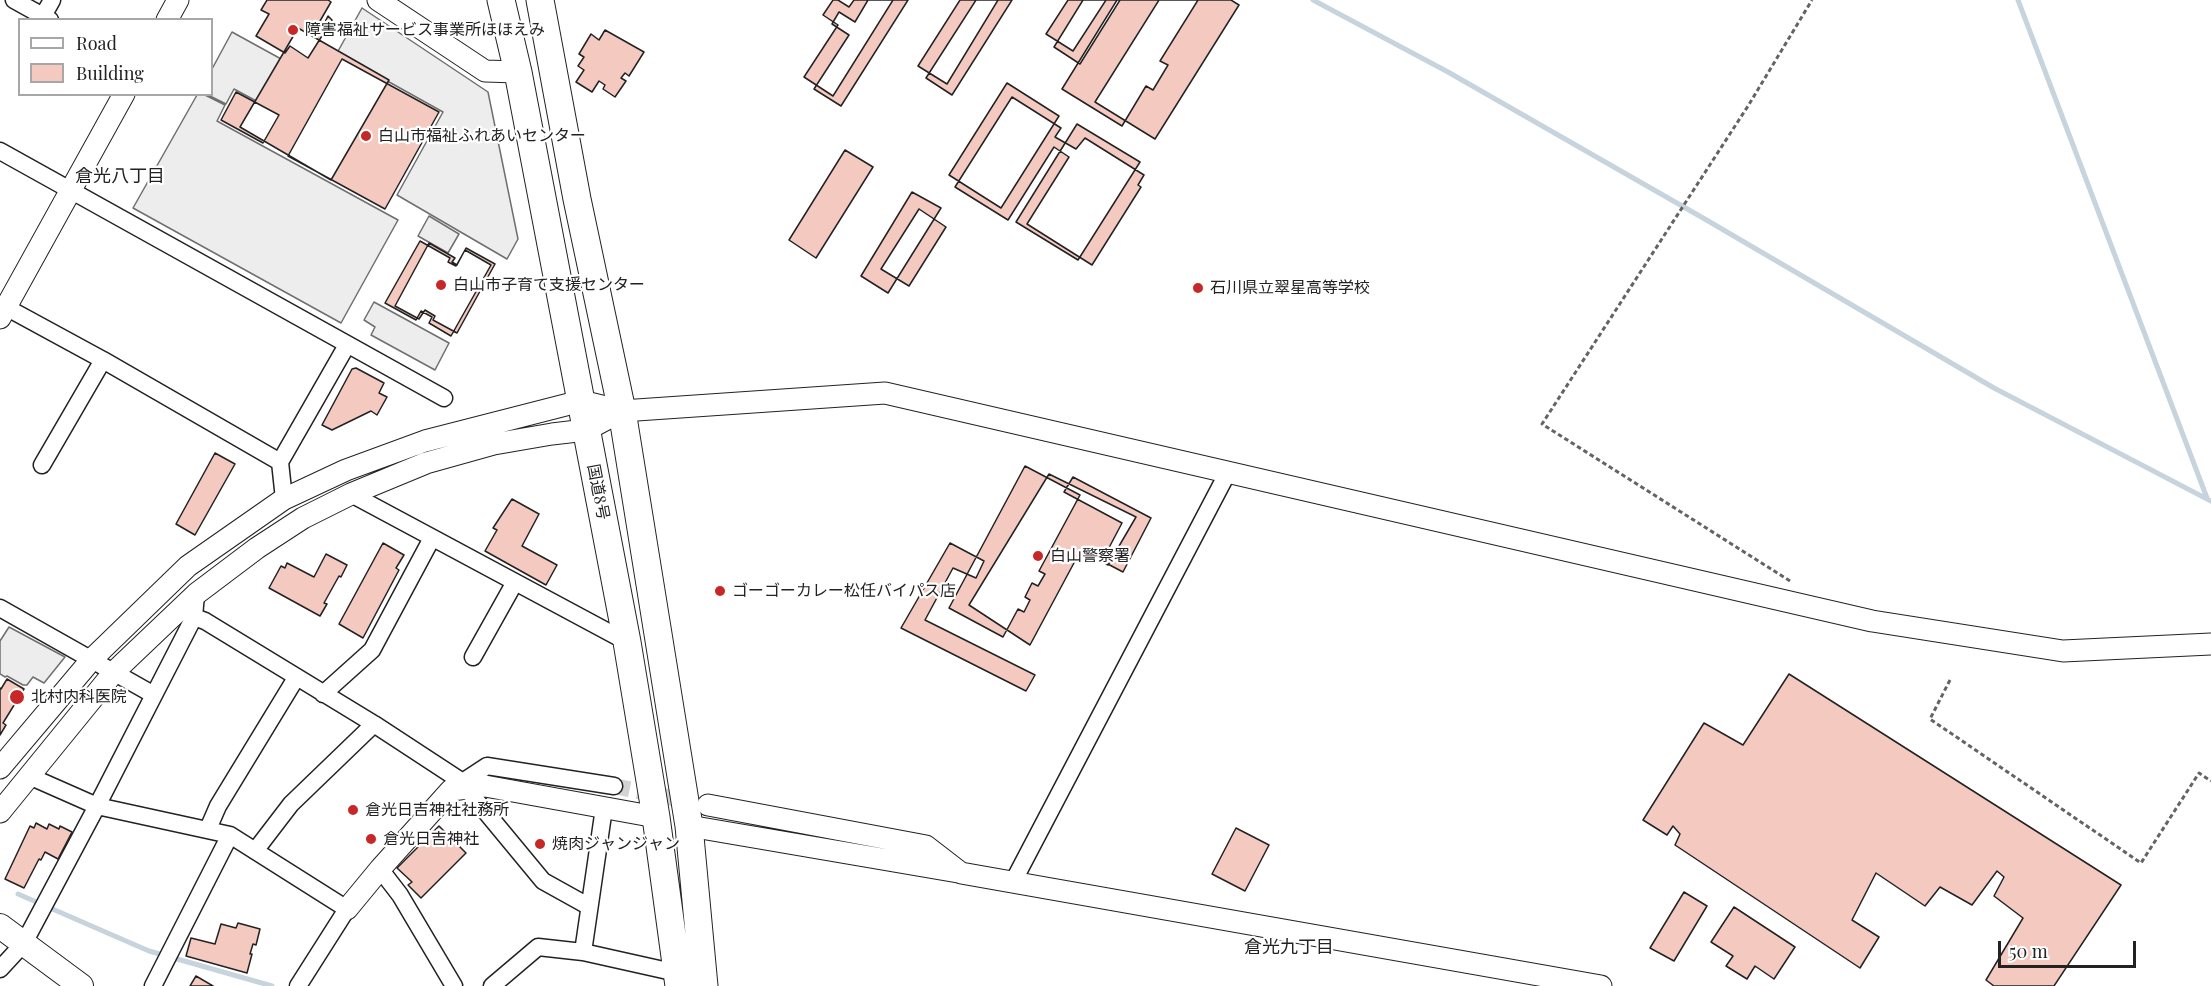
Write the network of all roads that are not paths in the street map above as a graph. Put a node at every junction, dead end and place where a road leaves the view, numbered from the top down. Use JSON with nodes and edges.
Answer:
{"nodes":[{"id":1,"x":14,"y":0,"type":"edge"},
{"id":2,"x":52,"y":0,"type":"edge"},
{"id":3,"x":178,"y":0,"type":"edge"},
{"id":4,"x":378,"y":0,"type":"edge"},
{"id":5,"x":501,"y":0,"type":"edge"},
{"id":6,"x":540,"y":0,"type":"edge"},
{"id":7,"x":46,"y":18,"type":"edge"},
{"id":8,"x":168,"y":18,"type":"edge"},
{"id":9,"x":518,"y":72,"type":"junction"},
{"id":10,"x":123,"y":96,"type":"edge"},
{"id":11,"x":0,"y":151,"type":"edge"},
{"id":12,"x":70,"y":191,"type":"junction"},
{"id":13,"x":2,"y":310,"type":"edge"},
{"id":14,"x":347,"y":345,"type":"junction"},
{"id":15,"x":103,"y":360,"type":"junction"},
{"id":16,"x":444,"y":398,"type":"dead end"},
{"id":17,"x":581,"y":401,"type":"junction"},
{"id":18,"x":622,"y":411,"type":"junction"},
{"id":19,"x":586,"y":430,"type":"junction"},
{"id":20,"x":280,"y":462,"type":"junction"},
{"id":21,"x":42,"y":465,"type":"dead end"},
{"id":22,"x":1228,"y":472,"type":"junction"},
{"id":23,"x":351,"y":494,"type":"junction"},
{"id":24,"x":284,"y":499,"type":"junction"},
{"id":25,"x":432,"y":538,"type":"junction"},
{"id":26,"x":515,"y":582,"type":"junction"},
{"id":27,"x":196,"y":594,"type":"junction"},
{"id":28,"x":0,"y":609,"type":"edge"},
{"id":29,"x":194,"y":617,"type":"junction"},
{"id":30,"x":627,"y":642,"type":"junction"},
{"id":31,"x":2211,"y":644,"type":"edge"},
{"id":32,"x":473,"y":657,"type":"dead end"},
{"id":33,"x":92,"y":659,"type":"junction"},
{"id":34,"x":114,"y":672,"type":"junction"},
{"id":35,"x":296,"y":678,"type":"junction"},
{"id":36,"x":323,"y":694,"type":"junction"},
{"id":37,"x":154,"y":695,"type":"junction"},
{"id":38,"x":374,"y":724,"type":"junction"},
{"id":39,"x":2,"y":762,"type":"edge"},
{"id":40,"x":28,"y":776,"type":"junction"},
{"id":41,"x":614,"y":786,"type":"tunnel mouth"},
{"id":42,"x":459,"y":787,"type":"junction"},
{"id":43,"x":708,"y":805,"type":"tunnel mouth"},
{"id":44,"x":97,"y":806,"type":"junction"},
{"id":45,"x":604,"y":808,"type":"junction"},
{"id":46,"x":0,"y":812,"type":"edge"},
{"id":47,"x":656,"y":817,"type":"junction"},
{"id":48,"x":689,"y":826,"type":"junction"},
{"id":49,"x":208,"y":829,"type":"junction"},
{"id":50,"x":230,"y":835,"type":"junction"},
{"id":51,"x":255,"y":851,"type":"junction"},
{"id":52,"x":380,"y":869,"type":"junction"},
{"id":53,"x":961,"y":873,"type":"junction"},
{"id":54,"x":1013,"y":882,"type":"junction"},
{"id":55,"x":588,"y":906,"type":"junction"},
{"id":56,"x":347,"y":909,"type":"junction"},
{"id":57,"x":0,"y":926,"type":"edge"},
{"id":58,"x":24,"y":943,"type":"junction"},
{"id":59,"x":583,"y":952,"type":"junction"},
{"id":60,"x":0,"y":969,"type":"edge"},
{"id":61,"x":678,"y":980,"type":"edge"},
{"id":62,"x":298,"y":985,"type":"edge"},
{"id":63,"x":81,"y":986,"type":"edge"},
{"id":64,"x":153,"y":986,"type":"edge"},
{"id":65,"x":454,"y":986,"type":"edge"},
{"id":66,"x":492,"y":986,"type":"edge"},
{"id":67,"x":704,"y":986,"type":"edge"},
{"id":68,"x":1601,"y":986,"type":"edge"}],
"edges":[{"from":1,"to":7,"type":"street"},
{"from":2,"to":7,"type":"street"},
{"from":3,"to":8,"type":"street"},
{"from":4,"to":9,"type":"street"},
{"from":5,"to":9,"type":"highway","name":"国道8号"},
{"from":6,"to":18,"type":"highway"},
{"from":9,"to":17,"type":"highway","name":"国道8号"},
{"from":10,"to":12,"type":"street"},
{"from":11,"to":12,"type":"street"},
{"from":12,"to":13,"type":"street"},
{"from":12,"to":14,"type":"street"},
{"from":13,"to":15,"type":"street"},
{"from":14,"to":16,"type":"street"},
{"from":14,"to":20,"type":"street"},
{"from":15,"to":20,"type":"street"},
{"from":15,"to":21,"type":"street"},
{"from":17,"to":18,"type":"street"},
{"from":17,"to":19,"type":"highway","name":"国道8号"},
{"from":17,"to":24,"type":"street"},
{"from":18,"to":19,"type":"street"},
{"from":18,"to":22,"type":"street"},
{"from":18,"to":48,"type":"highway"},
{"from":19,"to":23,"type":"street"},
{"from":19,"to":30,"type":"highway","name":"国道8号"},
{"from":20,"to":24,"type":"street"},
{"from":22,"to":31,"type":"street"},
{"from":22,"to":54,"type":"street"},
{"from":23,"to":25,"type":"street"},
{"from":23,"to":27,"type":"street"},
{"from":24,"to":33,"type":"street"},
{"from":25,"to":26,"type":"street"},
{"from":25,"to":36,"type":"street"},
{"from":26,"to":30,"type":"street"},
{"from":26,"to":32,"type":"street"},
{"from":27,"to":29,"type":"street"},
{"from":27,"to":34,"type":"street"},
{"from":28,"to":33,"type":"street"},
{"from":29,"to":35,"type":"street"},
{"from":29,"to":37,"type":"street"},
{"from":30,"to":47,"type":"highway","name":"国道8号"},
{"from":33,"to":34,"type":"street"},
{"from":33,"to":39,"type":"street"},
{"from":34,"to":37,"type":"street"},
{"from":34,"to":40,"type":"street"},
{"from":35,"to":36,"type":"street"},
{"from":35,"to":49,"type":"street"},
{"from":36,"to":38,"type":"street"},
{"from":37,"to":44,"type":"street"},
{"from":38,"to":42,"type":"street"},
{"from":38,"to":51,"type":"street"},
{"from":40,"to":44,"type":"street"},
{"from":40,"to":46,"type":"street"},
{"from":41,"to":42,"type":"street"},
{"from":42,"to":45,"type":"street"},
{"from":42,"to":52,"type":"street"},
{"from":42,"to":55,"type":"street"},
{"from":43,"to":53,"type":"street"},
{"from":44,"to":49,"type":"street"},
{"from":44,"to":58,"type":"street"},
{"from":45,"to":47,"type":"street"},
{"from":45,"to":55,"type":"street"},
{"from":47,"to":61,"type":"highway","name":"国道8号"},
{"from":48,"to":53,"type":"street"},
{"from":48,"to":67,"type":"highway"},
{"from":49,"to":50,"type":"street"},
{"from":50,"to":51,"type":"street"},
{"from":50,"to":64,"type":"street"},
{"from":51,"to":56,"type":"street"},
{"from":52,"to":56,"type":"street"},
{"from":52,"to":65,"type":"street"},
{"from":53,"to":54,"type":"street"},
{"from":54,"to":68,"type":"street"},
{"from":55,"to":59,"type":"street"},
{"from":56,"to":62,"type":"street"},
{"from":57,"to":58,"type":"main road"},
{"from":58,"to":60,"type":"street"},
{"from":58,"to":63,"type":"main road"},
{"from":59,"to":61,"type":"street"},
{"from":59,"to":66,"type":"street"}]}
